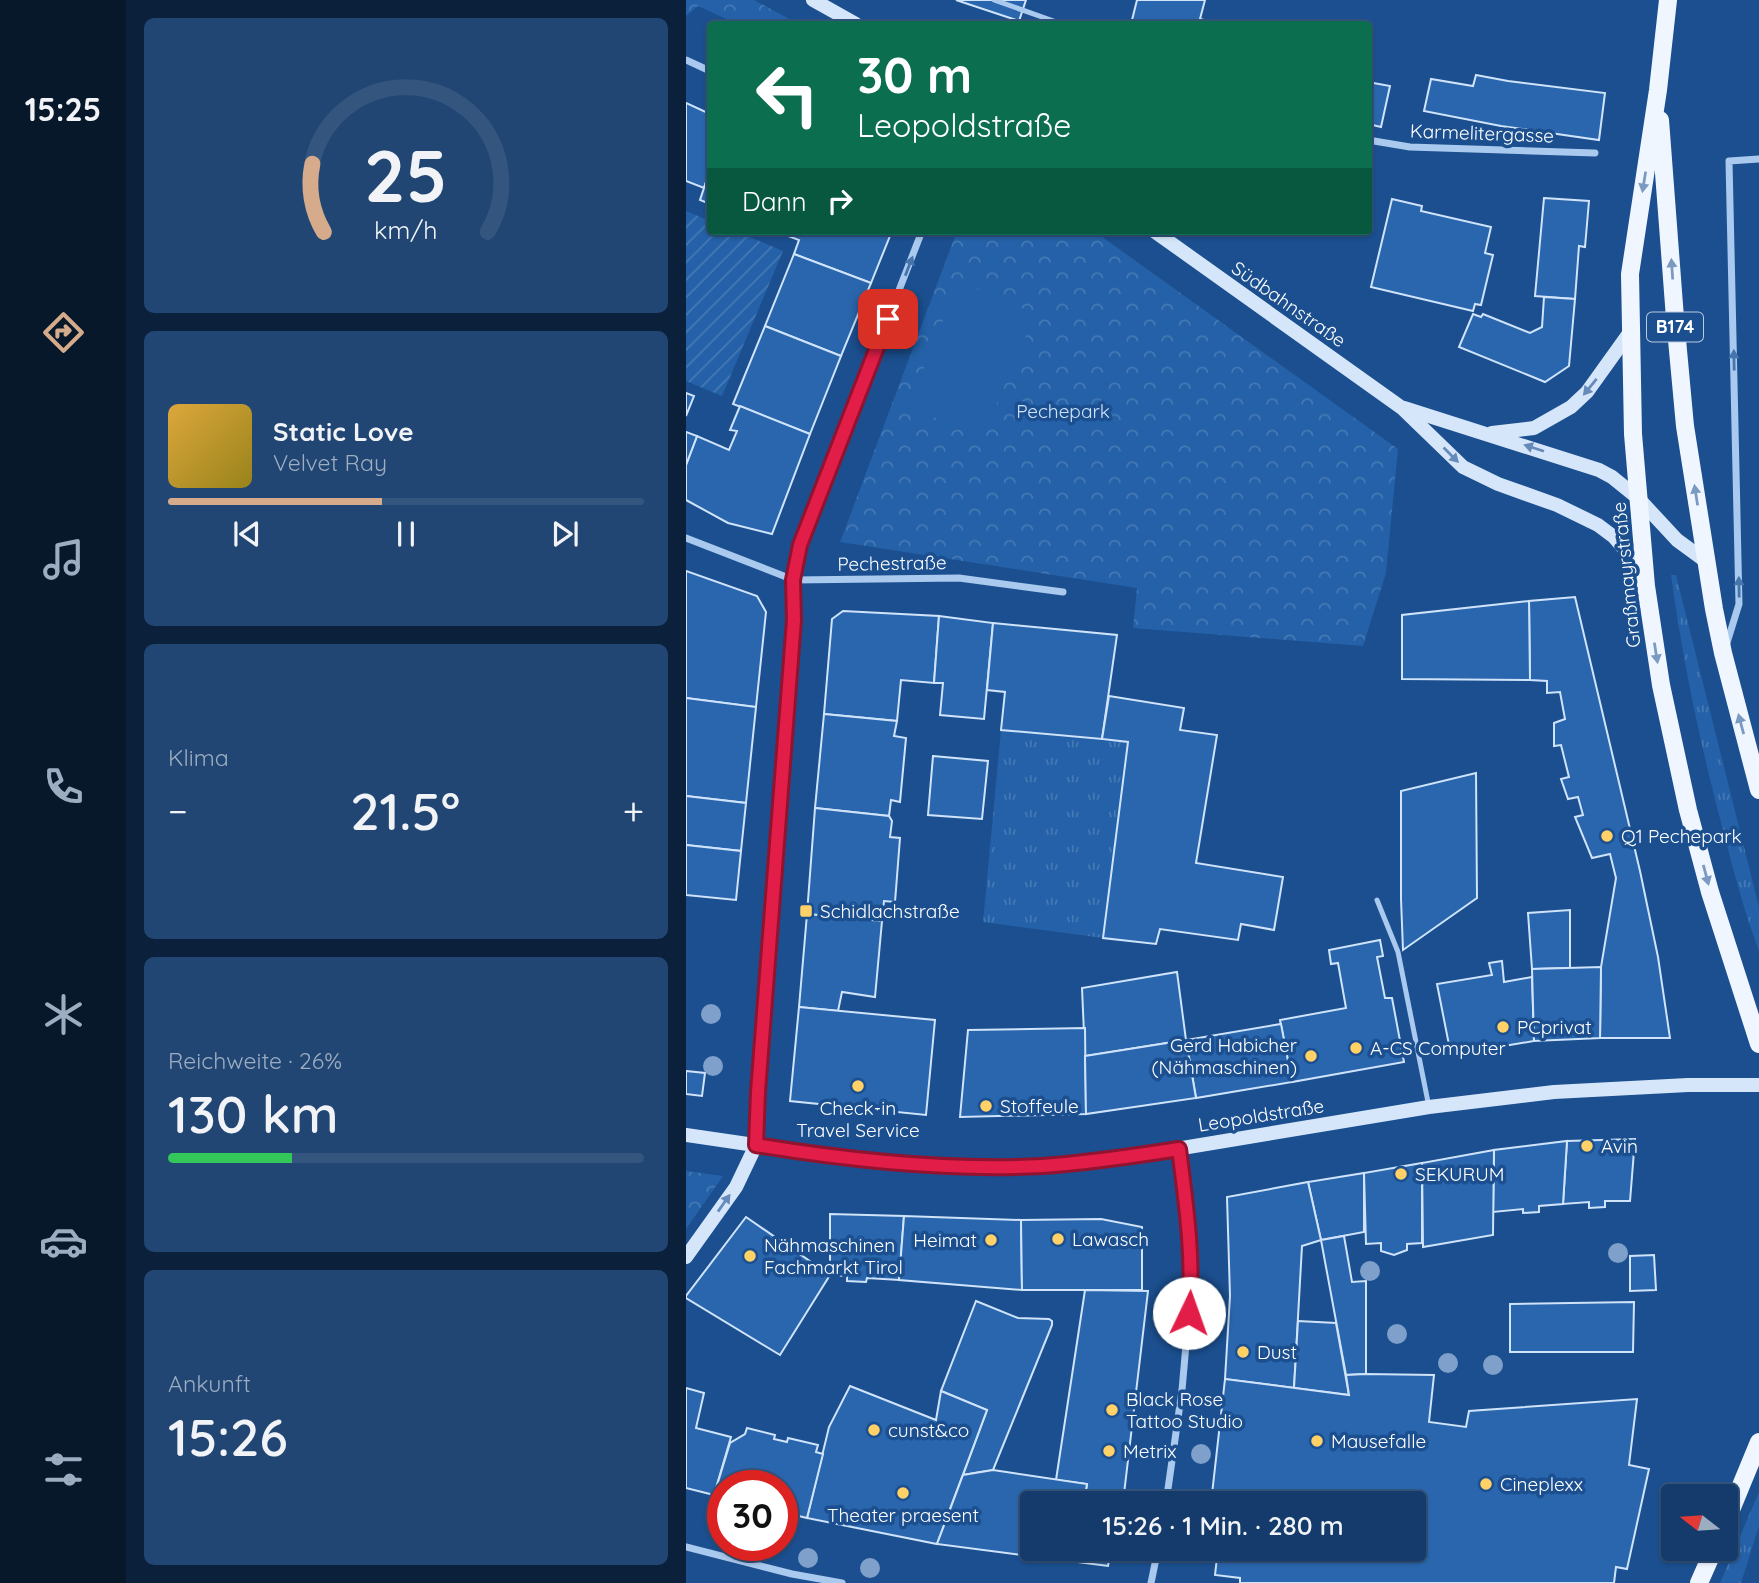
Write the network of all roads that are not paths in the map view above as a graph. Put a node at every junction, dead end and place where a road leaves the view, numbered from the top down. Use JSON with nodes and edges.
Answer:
{"nodes":[{"id":1,"x":813,"y":0,"type":"edge"},
{"id":2,"x":994,"y":0,"type":"edge"},
{"id":3,"x":1668,"y":0,"type":"edge"},
{"id":4,"x":831,"y":4,"type":"edge"},
{"id":5,"x":852,"y":21,"type":"edge"},
{"id":6,"x":1054,"y":21,"type":"edge"},
{"id":7,"x":686,"y":60,"type":"edge"},
{"id":8,"x":707,"y":70,"type":"edge"},
{"id":9,"x":1658,"y":90,"type":"junction"},
{"id":10,"x":1372,"y":141,"type":"edge"},
{"id":11,"x":1595,"y":153,"type":"dead end"},
{"id":12,"x":1759,"y":159,"type":"edge"},
{"id":13,"x":920,"y":235,"type":"edge"},
{"id":14,"x":1163,"y":235,"type":"edge"},
{"id":15,"x":1630,"y":332,"type":"junction"},
{"id":16,"x":1402,"y":408,"type":"junction"},
{"id":17,"x":1487,"y":433,"type":"junction"},
{"id":18,"x":1638,"y":498,"type":"junction"},
{"id":19,"x":686,"y":538,"type":"edge"},
{"id":20,"x":1707,"y":562,"type":"junction"},
{"id":21,"x":793,"y":580,"type":"junction"},
{"id":22,"x":1646,"y":586,"type":"junction"},
{"id":23,"x":1063,"y":592,"type":"dead end"},
{"id":24,"x":1723,"y":653,"type":"junction"},
{"id":25,"x":1759,"y":790,"type":"edge"},
{"id":26,"x":1377,"y":900,"type":"dead end"},
{"id":27,"x":1759,"y":1044,"type":"edge"},
{"id":28,"x":1759,"y":1085,"type":"edge"},
{"id":29,"x":1429,"y":1107,"type":"junction"},
{"id":30,"x":686,"y":1135,"type":"edge"},
{"id":31,"x":756,"y":1145,"type":"junction"},
{"id":32,"x":1179,"y":1149,"type":"junction"},
{"id":33,"x":686,"y":1257,"type":"edge"},
{"id":34,"x":1759,"y":1442,"type":"edge"},
{"id":35,"x":1168,"y":1491,"type":"edge"},
{"id":36,"x":1738,"y":1493,"type":"edge"},
{"id":37,"x":686,"y":1546,"type":"edge"},
{"id":38,"x":1156,"y":1561,"type":"edge"},
{"id":39,"x":1709,"y":1561,"type":"edge"},
{"id":40,"x":842,"y":1583,"type":"edge"},
{"id":41,"x":1151,"y":1583,"type":"edge"},
{"id":42,"x":1699,"y":1583,"type":"edge"}],
"edges":[{"from":1,"to":4,"type":"street"},
{"from":2,"to":6,"type":"lane"},
{"from":3,"to":9,"type":"main road","name":"Graßmayrstraße","number":"B174"},
{"from":4,"to":5,"type":"street"},
{"from":7,"to":8,"type":"street"},
{"from":9,"to":15,"type":"main road","name":"Graßmayrstraße","number":"B174","one_way":true},
{"from":20,"to":9,"type":"main road","name":"Graßmayrstraße","number":"B174","one_way":true},
{"from":10,"to":11,"type":"street","name":"Karmelitergasse"},
{"from":24,"to":12,"type":"street","one_way":true},
{"from":21,"to":13,"type":"street","one_way":true},
{"from":14,"to":16,"type":"street","name":"Südbahnstraße"},
{"from":15,"to":17,"type":"street","one_way":true},
{"from":15,"to":18,"type":"main road","name":"Graßmayrstraße","number":"B174"},
{"from":16,"to":17,"type":"street"},
{"from":16,"to":22,"type":"street","one_way":true},
{"from":18,"to":17,"type":"street","one_way":true},
{"from":18,"to":20,"type":"street"},
{"from":18,"to":22,"type":"main road","name":"Graßmayrstraße","number":"B174"},
{"from":19,"to":21,"type":"street","name":"Pechestraße"},
{"from":20,"to":24,"type":"main road","name":"Graßmayrstraße","number":"B174"},
{"from":21,"to":23,"type":"street","name":"Pechestraße"},
{"from":21,"to":31,"type":"street"},
{"from":22,"to":27,"type":"main road","name":"Graßmayrstraße","number":"B174","one_way":true},
{"from":25,"to":24,"type":"main road","name":"Graßmayrstraße","number":"B174","one_way":true},
{"from":26,"to":29,"type":"lane"},
{"from":28,"to":29,"type":"street","name":"Leopoldstraße"},
{"from":29,"to":32,"type":"street","name":"Leopoldstraße"},
{"from":30,"to":31,"type":"street","name":"Leopoldstraße"},
{"from":31,"to":32,"type":"street","name":"Leopoldstraße"},
{"from":33,"to":31,"type":"street","one_way":true},
{"from":32,"to":35,"type":"street"},
{"from":34,"to":36,"type":"main road"},
{"from":37,"to":40,"type":"street"},
{"from":38,"to":41,"type":"street"},
{"from":39,"to":42,"type":"main road"}]}
